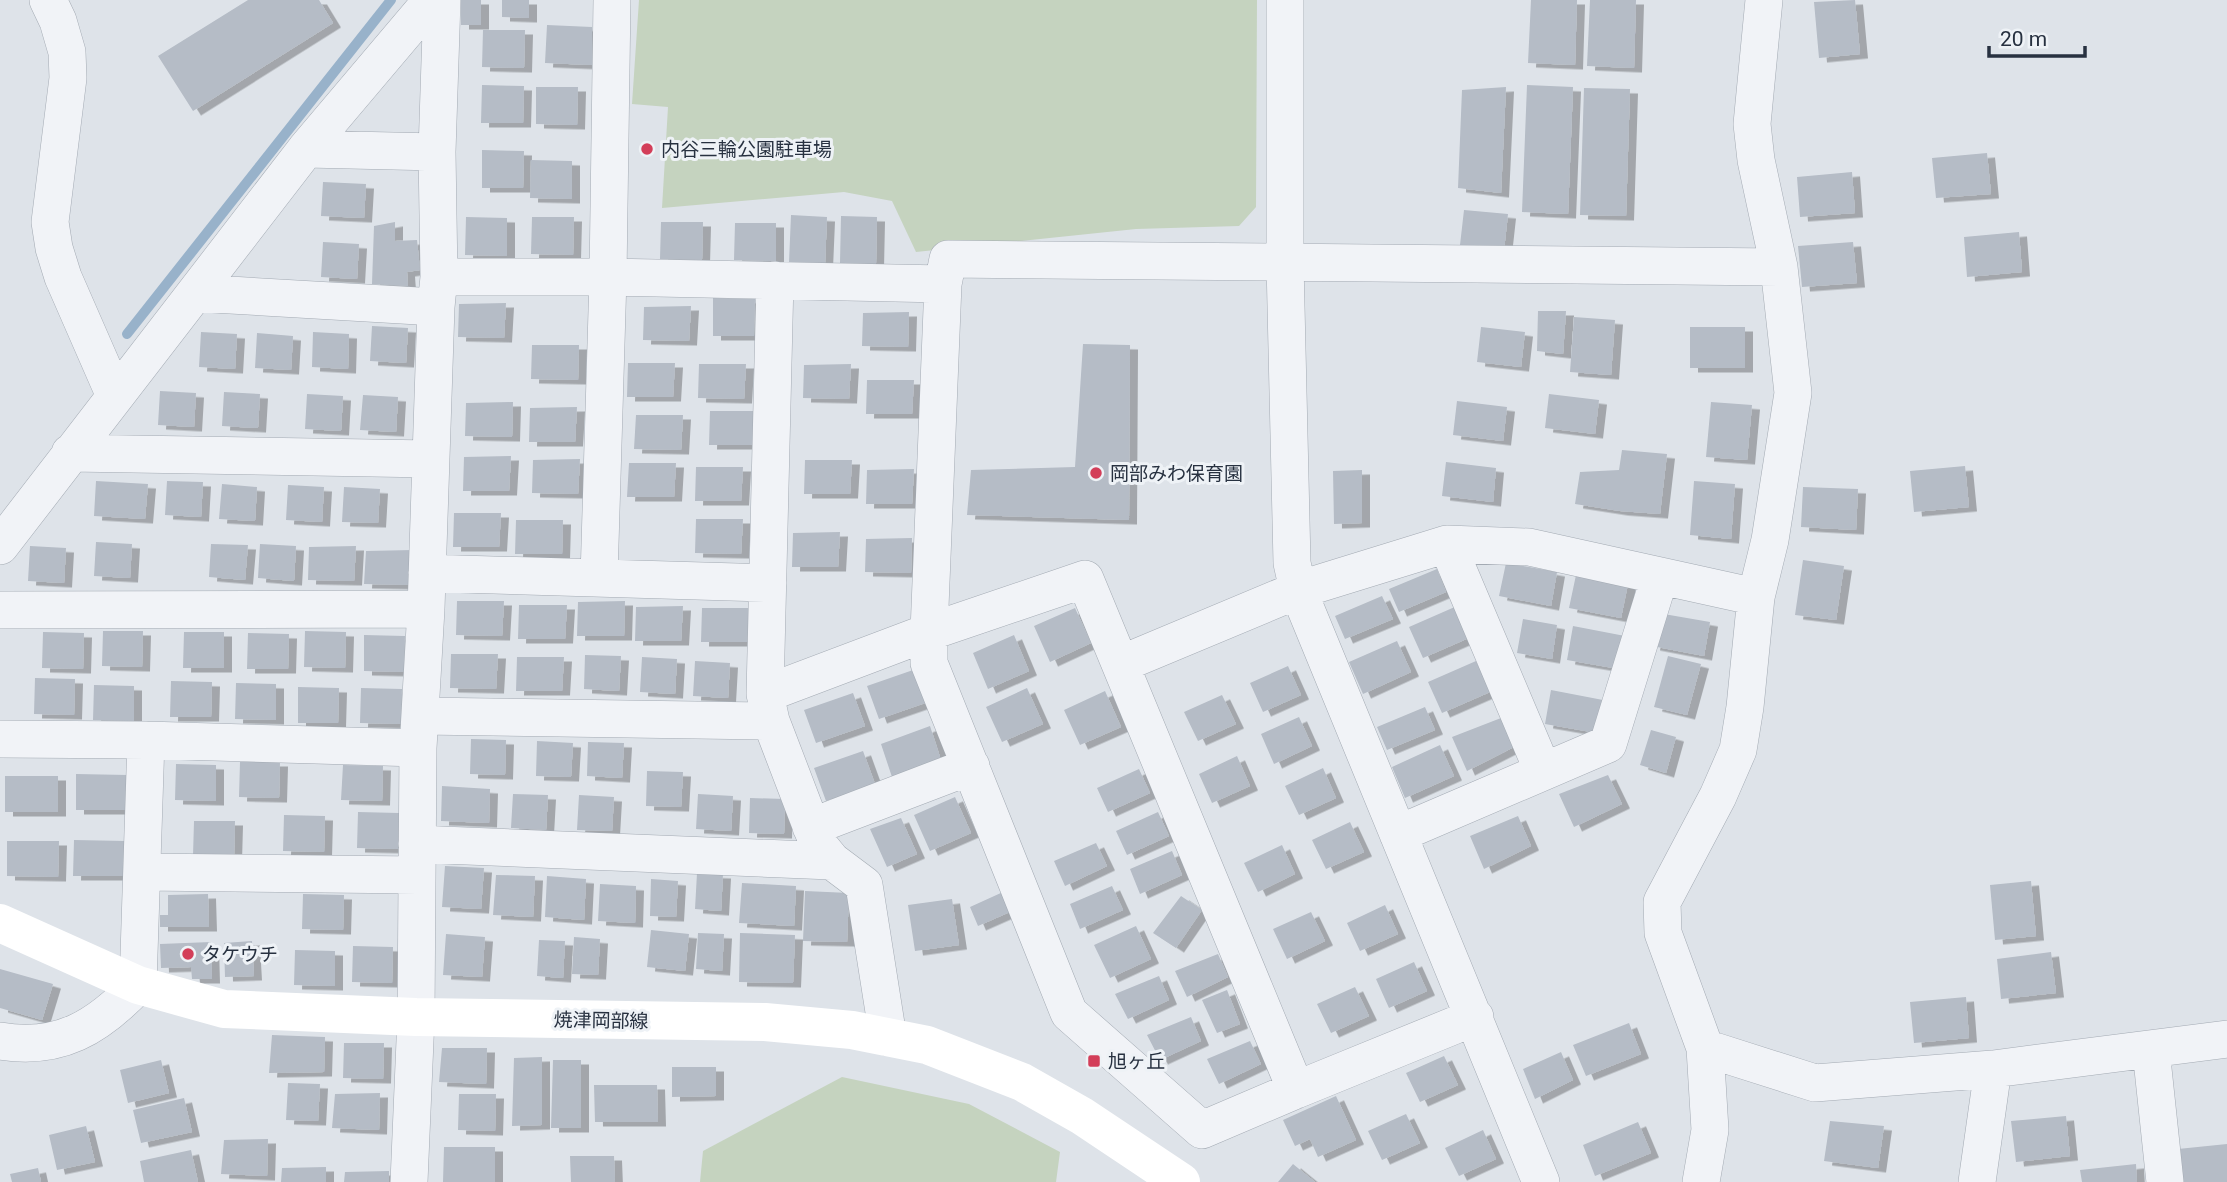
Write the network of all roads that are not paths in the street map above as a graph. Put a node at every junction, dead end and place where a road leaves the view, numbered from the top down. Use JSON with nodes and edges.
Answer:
{"nodes":[{"id":1,"x":48,"y":0,"type":"edge"},
{"id":2,"x":432,"y":0,"type":"edge"},
{"id":3,"x":442,"y":0,"type":"edge"},
{"id":4,"x":612,"y":0,"type":"edge"},
{"id":5,"x":1284,"y":0,"type":"edge"},
{"id":6,"x":1765,"y":0,"type":"edge"},
{"id":7,"x":306,"y":149,"type":"junction"},
{"id":8,"x":438,"y":152,"type":"junction"},
{"id":9,"x":1285,"y":264,"type":"junction"},
{"id":10,"x":1779,"y":267,"type":"junction"},
{"id":11,"x":608,"y":276,"type":"junction"},
{"id":12,"x":775,"y":280,"type":"junction"},
{"id":13,"x":943,"y":284,"type":"junction"},
{"id":14,"x":438,"y":292,"type":"junction"},
{"id":15,"x":195,"y":293,"type":"junction"},
{"id":16,"x":115,"y":396,"type":"junction"},
{"id":17,"x":70,"y":453,"type":"junction"},
{"id":18,"x":431,"y":459,"type":"junction"},
{"id":19,"x":1447,"y":544,"type":"junction"},
{"id":20,"x":0,"y":547,"type":"edge"},
{"id":21,"x":427,"y":573,"type":"junction"},
{"id":22,"x":1660,"y":576,"type":"junction"},
{"id":23,"x":599,"y":578,"type":"junction"},
{"id":24,"x":768,"y":583,"type":"junction"},
{"id":25,"x":1298,"y":590,"type":"junction"},
{"id":26,"x":1756,"y":597,"type":"junction"},
{"id":27,"x":426,"y":609,"type":"junction"},
{"id":28,"x":0,"y":610,"type":"edge"},
{"id":29,"x":929,"y":632,"type":"junction"},
{"id":30,"x":1121,"y":664,"type":"junction"},
{"id":31,"x":768,"y":708,"type":"junction"},
{"id":32,"x":419,"y":732,"type":"junction"},
{"id":33,"x":0,"y":739,"type":"edge"},
{"id":34,"x":146,"y":740,"type":"junction"},
{"id":35,"x":971,"y":766,"type":"junction"},
{"id":36,"x":1543,"y":771,"type":"junction"},
{"id":37,"x":811,"y":827,"type":"junction"},
{"id":38,"x":1398,"y":834,"type":"junction"},
{"id":39,"x":417,"y":860,"type":"junction"},
{"id":40,"x":832,"y":862,"type":"junction"},
{"id":41,"x":142,"y":872,"type":"junction"},
{"id":42,"x":0,"y":923,"type":"edge"},
{"id":43,"x":138,"y":985,"type":"junction"},
{"id":44,"x":416,"y":1017,"type":"junction"},
{"id":45,"x":1475,"y":1017,"type":"junction"},
{"id":46,"x":888,"y":1037,"type":"junction"},
{"id":47,"x":2227,"y":1039,"type":"edge"},
{"id":48,"x":0,"y":1041,"type":"edge"},
{"id":49,"x":1704,"y":1048,"type":"junction"},
{"id":50,"x":2151,"y":1050,"type":"junction"},
{"id":51,"x":1993,"y":1069,"type":"junction"},
{"id":52,"x":1296,"y":1090,"type":"junction"},
{"id":53,"x":409,"y":1182,"type":"edge"},
{"id":54,"x":1181,"y":1182,"type":"edge"},
{"id":55,"x":1542,"y":1182,"type":"edge"},
{"id":56,"x":1701,"y":1182,"type":"edge"},
{"id":57,"x":1977,"y":1182,"type":"edge"},
{"id":58,"x":2165,"y":1182,"type":"edge"}],
"edges":[{"from":1,"to":16,"type":"street"},
{"from":2,"to":7,"type":"street"},
{"from":3,"to":8,"type":"street"},
{"from":4,"to":11,"type":"street"},
{"from":5,"to":9,"type":"street"},
{"from":6,"to":10,"type":"street"},
{"from":7,"to":8,"type":"street"},
{"from":7,"to":15,"type":"street"},
{"from":8,"to":14,"type":"street"},
{"from":9,"to":10,"type":"street"},
{"from":9,"to":13,"type":"street"},
{"from":9,"to":25,"type":"street"},
{"from":10,"to":26,"type":"street"},
{"from":11,"to":12,"type":"street"},
{"from":11,"to":14,"type":"street"},
{"from":11,"to":23,"type":"street"},
{"from":12,"to":13,"type":"street"},
{"from":12,"to":24,"type":"street"},
{"from":13,"to":29,"type":"street"},
{"from":14,"to":15,"type":"street"},
{"from":14,"to":18,"type":"street"},
{"from":15,"to":16,"type":"street"},
{"from":16,"to":17,"type":"street"},
{"from":17,"to":18,"type":"street"},
{"from":17,"to":20,"type":"street"},
{"from":18,"to":21,"type":"street"},
{"from":19,"to":22,"type":"street"},
{"from":19,"to":25,"type":"street"},
{"from":19,"to":36,"type":"street"},
{"from":21,"to":23,"type":"street"},
{"from":21,"to":27,"type":"street"},
{"from":22,"to":26,"type":"street"},
{"from":22,"to":36,"type":"street"},
{"from":23,"to":24,"type":"street"},
{"from":24,"to":31,"type":"street"},
{"from":25,"to":30,"type":"street"},
{"from":25,"to":38,"type":"street"},
{"from":26,"to":49,"type":"street"},
{"from":27,"to":28,"type":"street"},
{"from":27,"to":32,"type":"street"},
{"from":29,"to":30,"type":"street"},
{"from":29,"to":31,"type":"street"},
{"from":29,"to":35,"type":"street"},
{"from":30,"to":52,"type":"street"},
{"from":31,"to":32,"type":"street"},
{"from":31,"to":37,"type":"street"},
{"from":32,"to":34,"type":"street"},
{"from":32,"to":39,"type":"street"},
{"from":33,"to":34,"type":"street"},
{"from":34,"to":41,"type":"street"},
{"from":35,"to":37,"type":"street"},
{"from":35,"to":52,"type":"street"},
{"from":36,"to":38,"type":"street"},
{"from":37,"to":40,"type":"street"},
{"from":38,"to":45,"type":"street"},
{"from":39,"to":40,"type":"street"},
{"from":39,"to":41,"type":"street"},
{"from":39,"to":44,"type":"street"},
{"from":40,"to":46,"type":"street"},
{"from":41,"to":43,"type":"street"},
{"from":42,"to":43,"type":"main road","name":"焼津岡部線"},
{"from":43,"to":44,"type":"main road","name":"焼津岡部線"},
{"from":43,"to":48,"type":"street"},
{"from":44,"to":46,"type":"main road","name":"焼津岡部線"},
{"from":44,"to":53,"type":"street"},
{"from":45,"to":52,"type":"street"},
{"from":45,"to":55,"type":"street"},
{"from":46,"to":54,"type":"main road","name":"焼津岡部線"},
{"from":47,"to":50,"type":"street"},
{"from":49,"to":51,"type":"street"},
{"from":49,"to":56,"type":"street"},
{"from":50,"to":51,"type":"street"},
{"from":50,"to":58,"type":"street"},
{"from":51,"to":57,"type":"street"}]}
